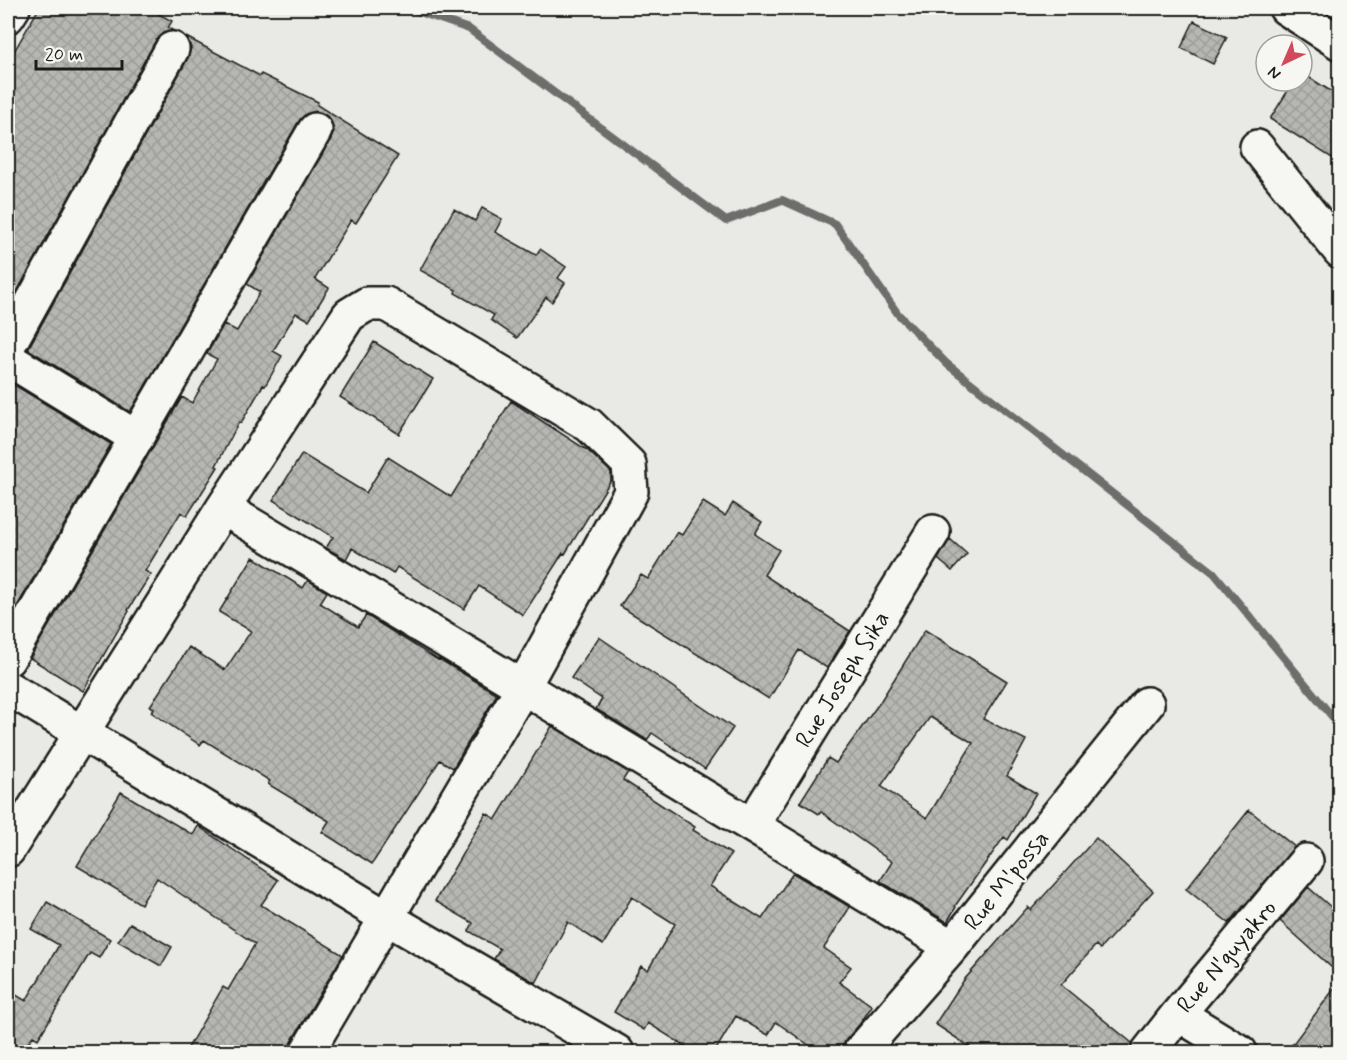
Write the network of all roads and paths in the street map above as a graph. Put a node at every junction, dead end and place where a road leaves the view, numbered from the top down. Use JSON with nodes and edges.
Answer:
{"nodes":[{"id":1,"x":12,"y":8,"type":"edge"},
{"id":2,"x":1304,"y":13,"type":"edge"},
{"id":3,"x":8,"y":16,"type":"edge"},
{"id":4,"x":1340,"y":43,"type":"edge"},
{"id":5,"x":172,"y":49,"type":"dead end"},
{"id":6,"x":315,"y":130,"type":"dead end"},
{"id":7,"x":1257,"y":147,"type":"dead end"},
{"id":8,"x":1340,"y":251,"type":"edge"},
{"id":9,"x":8,"y":346,"type":"edge"},
{"id":10,"x":8,"y":359,"type":"edge"},
{"id":11,"x":137,"y":438,"type":"junction"},
{"id":12,"x":223,"y":508,"type":"junction"},
{"id":13,"x":933,"y":532,"type":"dead end"},
{"id":14,"x":8,"y":659,"type":"edge"},
{"id":15,"x":523,"y":687,"type":"junction"},
{"id":16,"x":8,"y":688,"type":"edge"},
{"id":17,"x":1147,"y":704,"type":"dead end"},
{"id":18,"x":81,"y":733,"type":"junction"},
{"id":19,"x":752,"y":825,"type":"junction"},
{"id":20,"x":8,"y":850,"type":"edge"},
{"id":21,"x":1306,"y":861,"type":"dead end"},
{"id":22,"x":387,"y":918,"type":"junction"},
{"id":23,"x":952,"y":947,"type":"junction"},
{"id":24,"x":1178,"y":1014,"type":"junction"},
{"id":25,"x":307,"y":1053,"type":"edge"},
{"id":26,"x":617,"y":1053,"type":"edge"},
{"id":27,"x":860,"y":1053,"type":"edge"},
{"id":28,"x":1148,"y":1053,"type":"edge"},
{"id":29,"x":1240,"y":1053,"type":"edge"}],
"edges":[{"from":1,"to":3,"type":"street"},
{"from":2,"to":4,"type":"street"},
{"from":5,"to":9,"type":"street"},
{"from":6,"to":11,"type":"street"},
{"from":7,"to":8,"type":"street"},
{"from":10,"to":11,"type":"street"},
{"from":11,"to":14,"type":"street"},
{"from":12,"to":15,"type":"street"},
{"from":12,"to":15,"type":"street"},
{"from":12,"to":18,"type":"street"},
{"from":13,"to":19,"type":"street","name":"Rue Joseph Sika"},
{"from":15,"to":19,"type":"street"},
{"from":15,"to":22,"type":"street"},
{"from":16,"to":18,"type":"street"},
{"from":17,"to":23,"type":"street","name":"Rue M'possa"},
{"from":18,"to":20,"type":"street"},
{"from":18,"to":22,"type":"street"},
{"from":19,"to":23,"type":"street"},
{"from":21,"to":24,"type":"street","name":"Rue N'guyakro"},
{"from":22,"to":25,"type":"street"},
{"from":22,"to":26,"type":"street"},
{"from":23,"to":27,"type":"street","name":"Rue M'possa"},
{"from":24,"to":28,"type":"street","name":"Rue N'guyakro"},
{"from":24,"to":29,"type":"street"}]}
